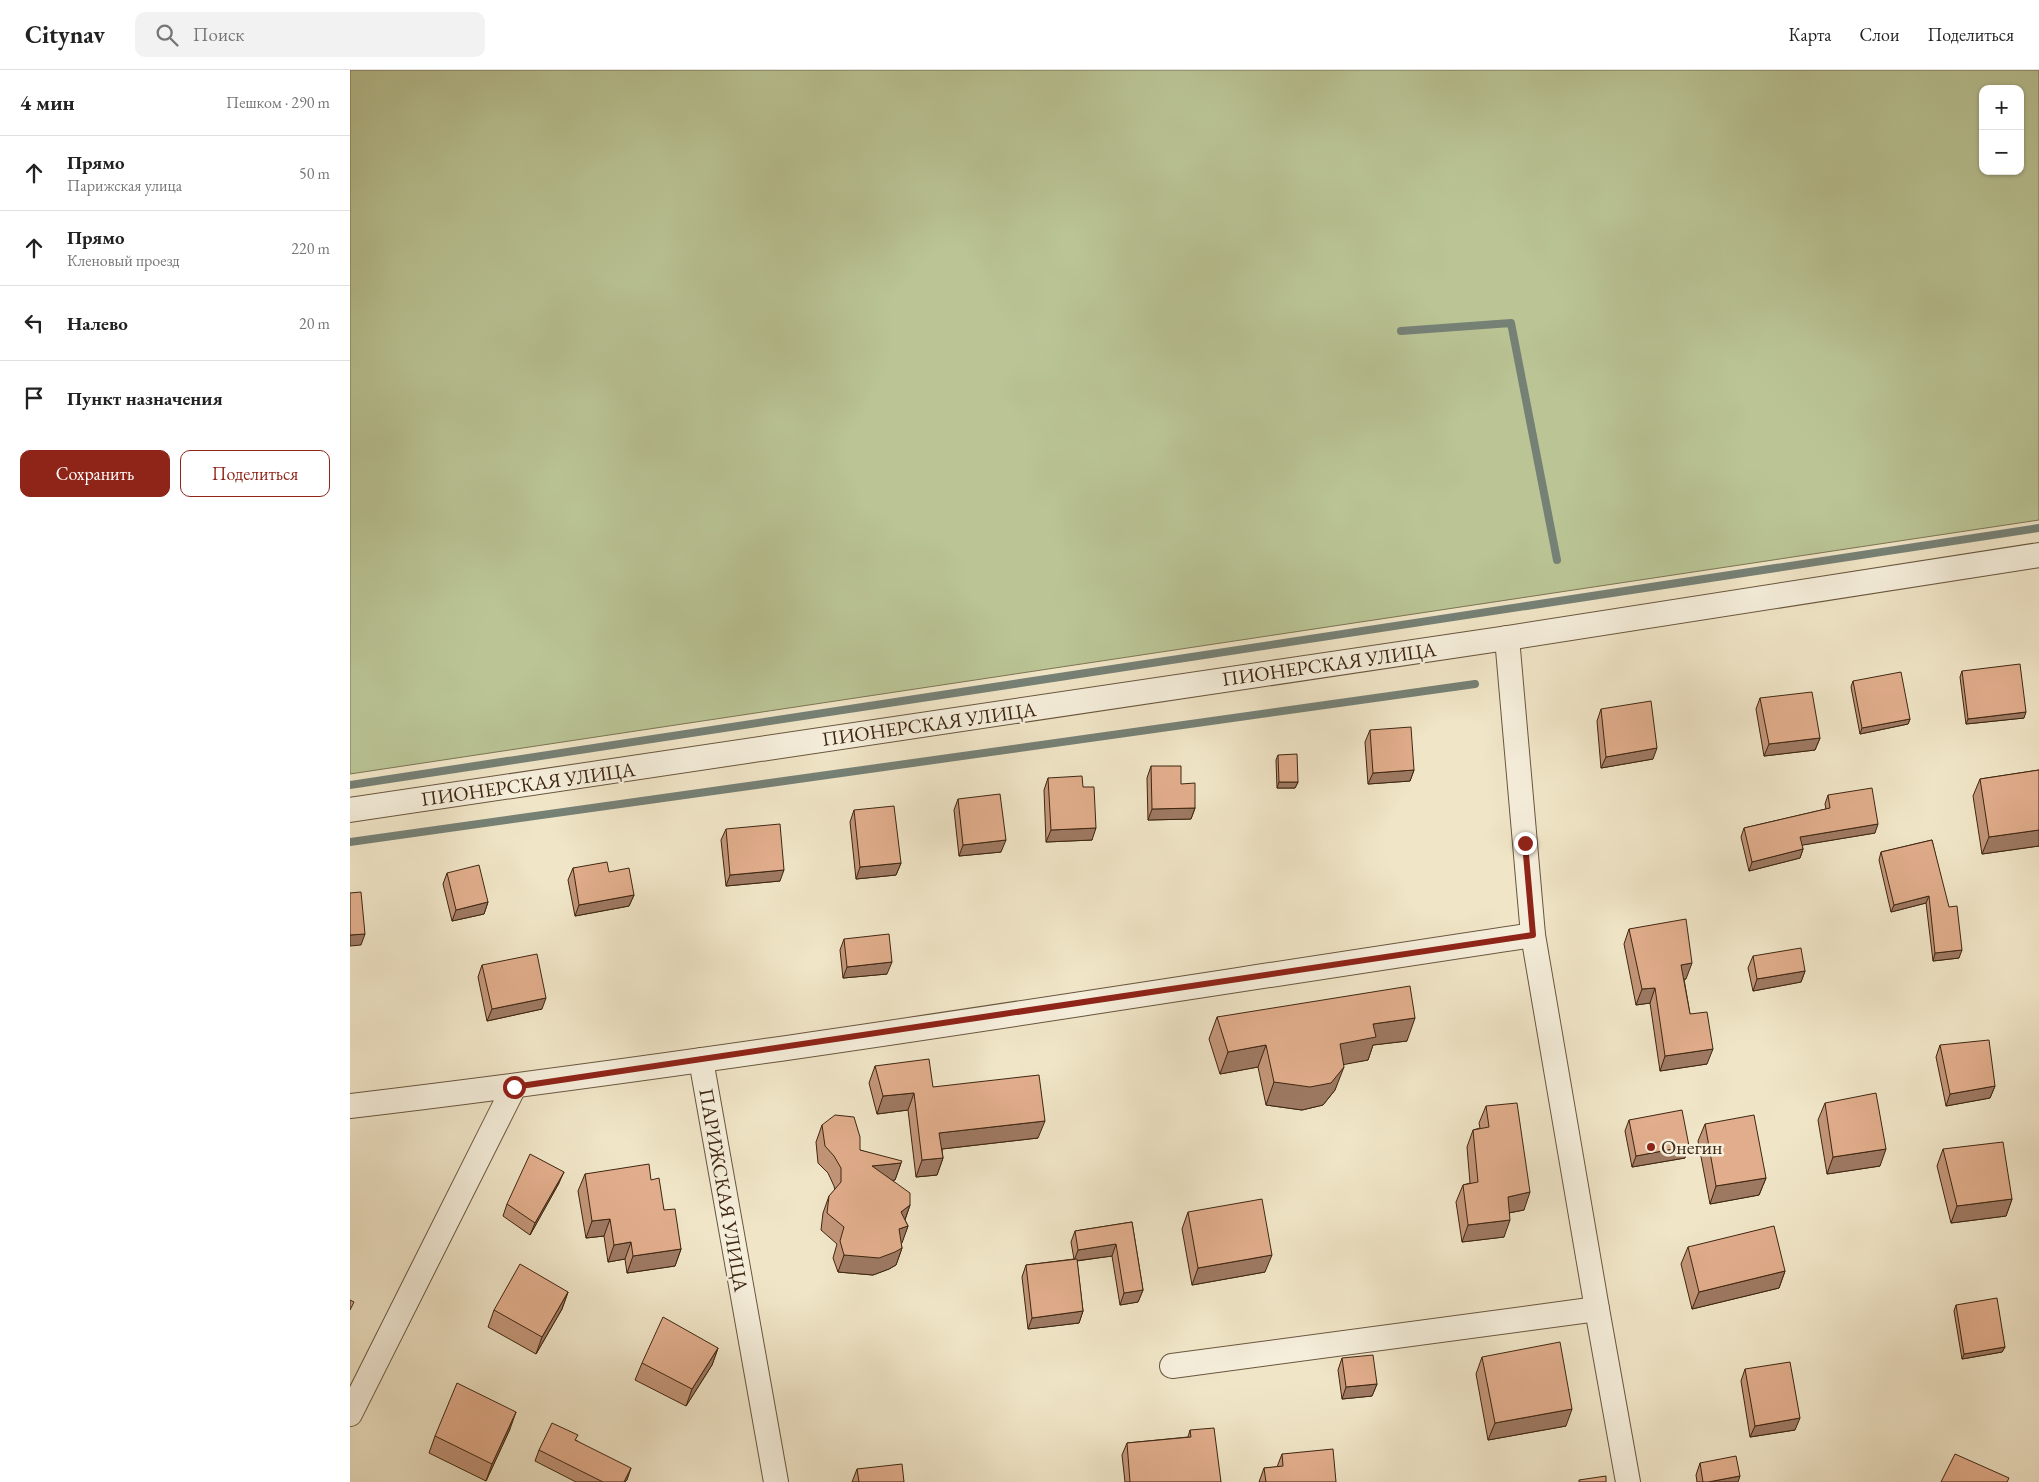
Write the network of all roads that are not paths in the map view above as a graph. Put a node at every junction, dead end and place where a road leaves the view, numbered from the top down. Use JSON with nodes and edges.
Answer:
{"nodes":[{"id":1,"x":2039,"y":555,"type":"edge"},
{"id":2,"x":1507,"y":638,"type":"junction"},
{"id":3,"x":350,"y":810,"type":"edge"},
{"id":4,"x":1533,"y":935,"type":"junction"},
{"id":5,"x":701,"y":1060,"type":"junction"},
{"id":6,"x":514,"y":1087,"type":"junction"},
{"id":7,"x":350,"y":1106,"type":"edge"},
{"id":8,"x":1597,"y":1309,"type":"junction"},
{"id":9,"x":1172,"y":1366,"type":"dead end"},
{"id":10,"x":350,"y":1414,"type":"edge"},
{"id":11,"x":776,"y":1482,"type":"edge"},
{"id":12,"x":1628,"y":1482,"type":"edge"}],
"edges":[{"from":1,"to":2,"type":"street","name":"ПИОНЕРСКАЯ УЛИЦА"},
{"from":2,"to":3,"type":"street","name":"ПИОНЕРСКАЯ УЛИЦА"},
{"from":2,"to":4,"type":"street"},
{"from":4,"to":5,"type":"street"},
{"from":4,"to":8,"type":"street"},
{"from":5,"to":6,"type":"street","name":"ПАРИЖСКАЯ УЛИЦА"},
{"from":5,"to":11,"type":"street","name":"ПАРИЖСКАЯ УЛИЦА"},
{"from":6,"to":7,"type":"street","name":"ПАРИЖСКАЯ УЛИЦА"},
{"from":6,"to":10,"type":"street"},
{"from":8,"to":9,"type":"street"},
{"from":8,"to":12,"type":"street"}]}
